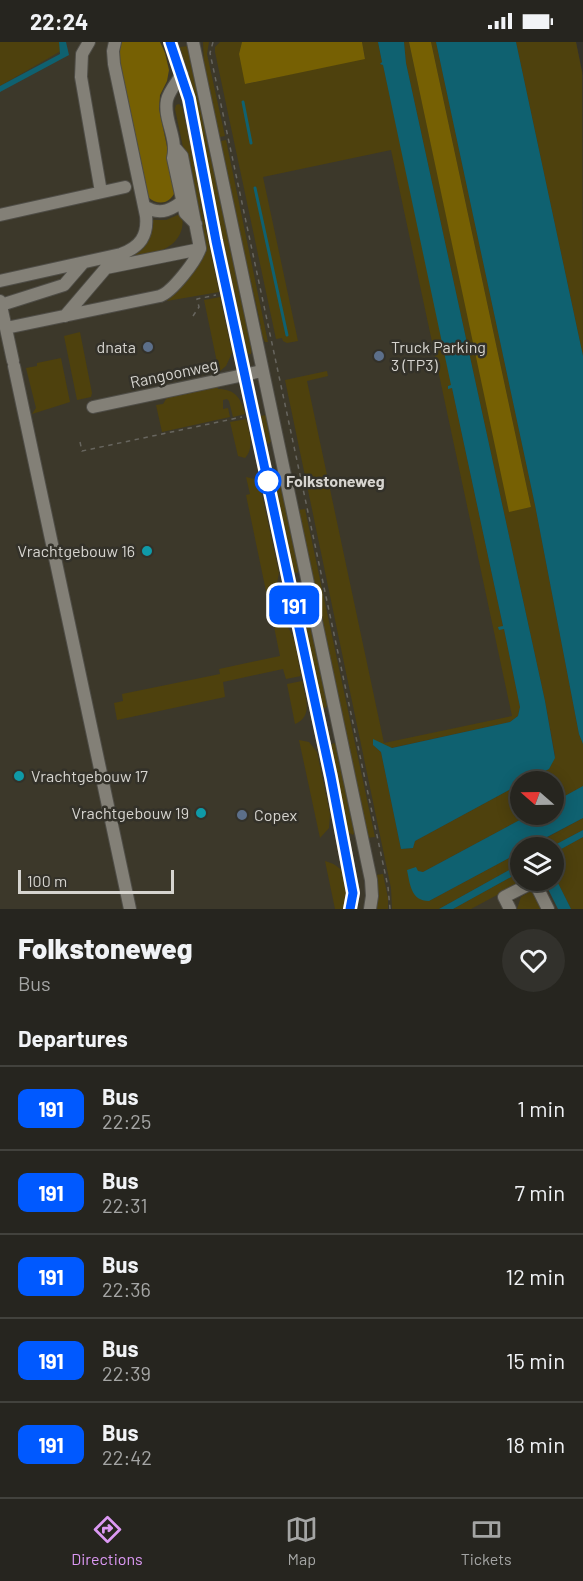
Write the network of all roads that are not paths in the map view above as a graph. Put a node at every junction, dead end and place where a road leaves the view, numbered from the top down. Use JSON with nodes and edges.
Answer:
{"nodes":[{"id":1,"x":89,"y":42,"type":"edge"},
{"id":2,"x":115,"y":42,"type":"edge"},
{"id":3,"x":171,"y":42,"type":"edge"},
{"id":4,"x":176,"y":42,"type":"edge"},
{"id":5,"x":182,"y":42,"type":"edge"},
{"id":6,"x":192,"y":42,"type":"edge"},
{"id":7,"x":182,"y":74,"type":"junction"},
{"id":8,"x":125,"y":187,"type":"dead end"},
{"id":9,"x":101,"y":192,"type":"junction"},
{"id":10,"x":186,"y":198,"type":"junction"},
{"id":11,"x":144,"y":206,"type":"junction"},
{"id":12,"x":0,"y":215,"type":"edge"},
{"id":13,"x":200,"y":249,"type":"junction"},
{"id":14,"x":83,"y":263,"type":"junction"},
{"id":15,"x":0,"y":281,"type":"edge"},
{"id":16,"x":0,"y":303,"type":"edge"},
{"id":17,"x":65,"y":316,"type":"junction"},
{"id":18,"x":6,"y":328,"type":"junction"},
{"id":19,"x":262,"y":371,"type":"junction"},
{"id":20,"x":245,"y":374,"type":"junction"},
{"id":21,"x":93,"y":407,"type":"dead end"},
{"id":22,"x":282,"y":461,"type":"junction"},
{"id":23,"x":264,"y":464,"type":"junction"},
{"id":24,"x":311,"y":597,"type":"junction"},
{"id":25,"x":294,"y":601,"type":"junction"},
{"id":26,"x":337,"y":722,"type":"junction"},
{"id":27,"x":320,"y":726,"type":"junction"},
{"id":28,"x":364,"y":847,"type":"junction"},
{"id":29,"x":345,"y":851,"type":"junction"},
{"id":30,"x":130,"y":909,"type":"edge"},
{"id":31,"x":350,"y":909,"type":"edge"},
{"id":32,"x":370,"y":909,"type":"edge"},
{"id":33,"x":510,"y":909,"type":"edge"},
{"id":34,"x":548,"y":909,"type":"edge"}],
"edges":[{"from":1,"to":9,"type":"street"},
{"from":2,"to":11,"type":"street"},
{"from":3,"to":7,"type":"street"},
{"from":4,"to":5,"type":"street"},
{"from":6,"to":19,"type":"street"},
{"from":7,"to":10,"type":"street"},
{"from":7,"to":20,"type":"street"},
{"from":8,"to":9,"type":"street"},
{"from":9,"to":12,"type":"street"},
{"from":10,"to":11,"type":"street"},
{"from":10,"to":13,"type":"street"},
{"from":11,"to":14,"type":"street"},
{"from":13,"to":17,"type":"street"},
{"from":13,"to":17,"type":"street"},
{"from":14,"to":15,"type":"street"},
{"from":14,"to":16,"type":"street"},
{"from":16,"to":18,"type":"street"},
{"from":17,"to":18,"type":"street"},
{"from":18,"to":30,"type":"street"},
{"from":19,"to":20,"type":"street","name":"Rangoonweg"},
{"from":19,"to":22,"type":"street"},
{"from":20,"to":21,"type":"street","name":"Rangoonweg"},
{"from":20,"to":23,"type":"street"},
{"from":22,"to":23,"type":"street"},
{"from":22,"to":24,"type":"street"},
{"from":23,"to":25,"type":"street"},
{"from":24,"to":25,"type":"street"},
{"from":24,"to":26,"type":"street"},
{"from":25,"to":27,"type":"street"},
{"from":26,"to":27,"type":"street"},
{"from":26,"to":28,"type":"street"},
{"from":27,"to":29,"type":"street"},
{"from":28,"to":29,"type":"street"},
{"from":28,"to":32,"type":"street"},
{"from":29,"to":31,"type":"street"},
{"from":33,"to":34,"type":"street"}]}
